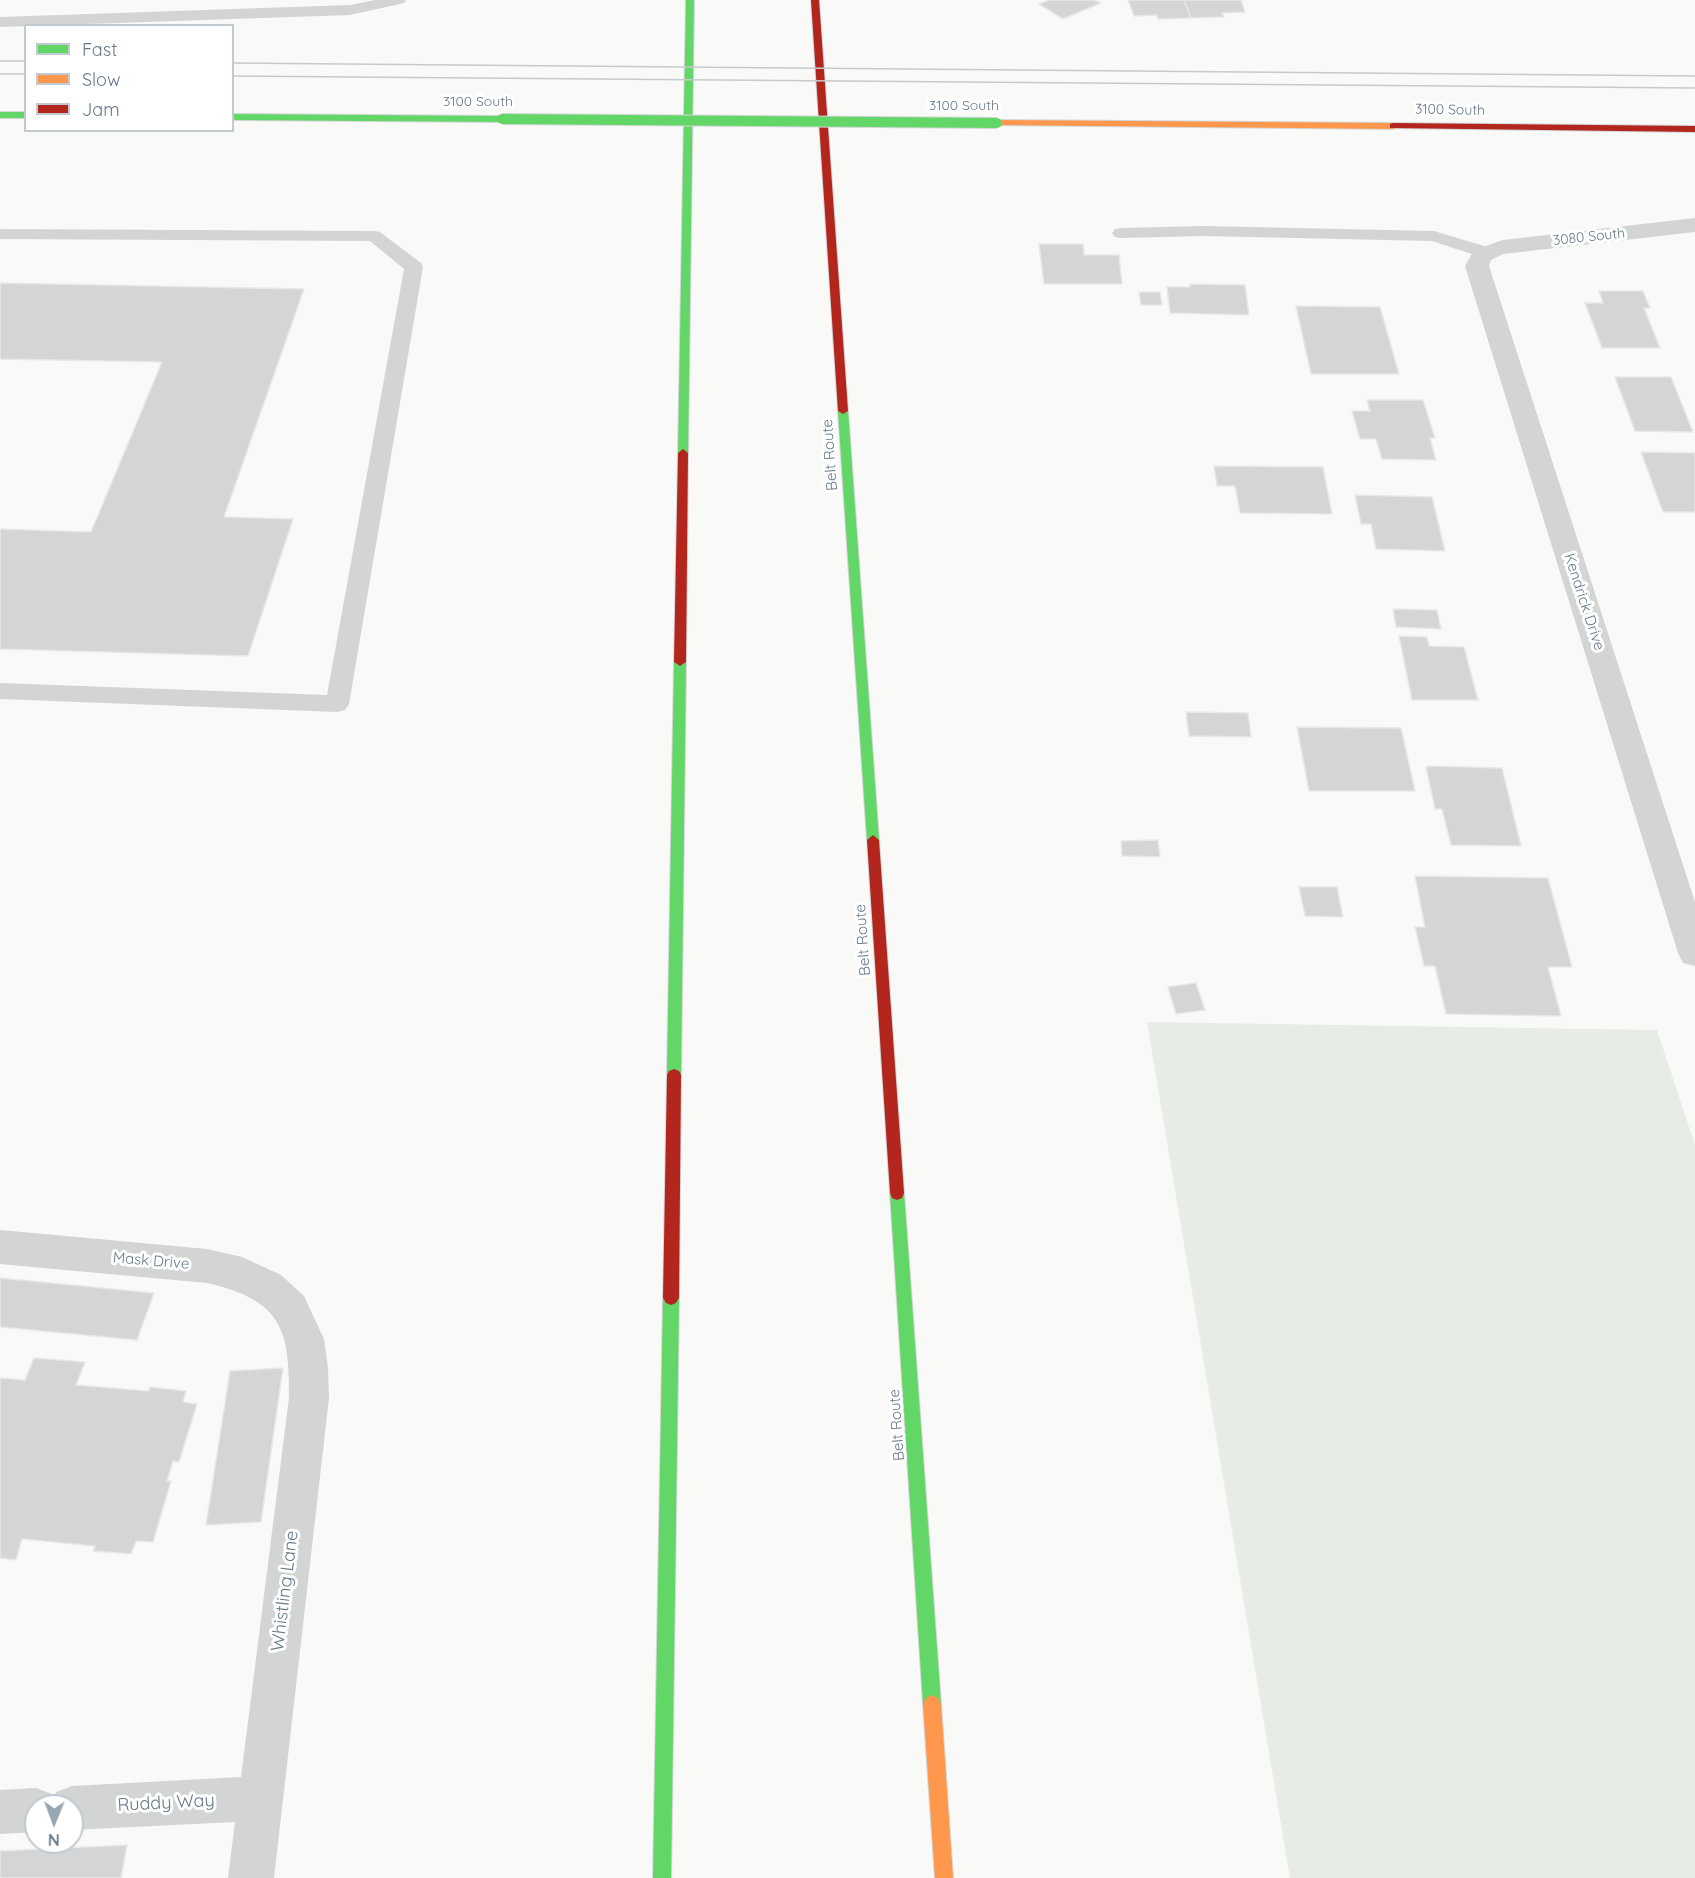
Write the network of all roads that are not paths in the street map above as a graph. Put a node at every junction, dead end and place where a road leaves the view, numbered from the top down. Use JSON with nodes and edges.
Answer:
{"nodes":[{"id":1,"x":690,"y":0,"type":"edge"},
{"id":2,"x":815,"y":0,"type":"edge"},
{"id":3,"x":386,"y":1,"type":"edge"},
{"id":4,"x":0,"y":22,"type":"edge"},
{"id":5,"x":0,"y":115,"type":"edge"},
{"id":6,"x":24,"y":115,"type":"edge"},
{"id":7,"x":234,"y":117,"type":"edge"},
{"id":8,"x":1695,"y":129,"type":"edge"},
{"id":9,"x":1695,"y":225,"type":"edge"},
{"id":10,"x":1121,"y":233,"type":"dead end"},
{"id":11,"x":0,"y":234,"type":"edge"},
{"id":12,"x":1484,"y":252,"type":"junction"},
{"id":13,"x":0,"y":691,"type":"edge"},
{"id":14,"x":1695,"y":953,"type":"edge"},
{"id":15,"x":0,"y":1247,"type":"edge"},
{"id":16,"x":291,"y":1308,"type":"joint"},
{"id":17,"x":261,"y":1798,"type":"junction"},
{"id":18,"x":84,"y":1807,"type":"edge"},
{"id":19,"x":24,"y":1811,"type":"edge"},
{"id":20,"x":0,"y":1812,"type":"edge"},
{"id":21,"x":251,"y":1878,"type":"edge"},
{"id":22,"x":662,"y":1878,"type":"edge"},
{"id":23,"x":944,"y":1878,"type":"edge"}],
"edges":[{"from":1,"to":22,"type":"main road"},
{"from":2,"to":23,"type":"main road","name":"Belt Route"},
{"from":3,"to":4,"type":"lane"},
{"from":5,"to":6,"type":"main road"},
{"from":7,"to":8,"type":"main road","name":"3100 South","bridge":true},
{"from":9,"to":12,"type":"street","name":"3080 South"},
{"from":10,"to":12,"type":"lane"},
{"from":11,"to":13,"type":"lane"},
{"from":12,"to":14,"type":"street","name":"Kendrick Drive"},
{"from":15,"to":16,"type":"street","name":"Mask Drive"},
{"from":16,"to":17,"type":"street","name":"Whistling Lane"},
{"from":17,"to":18,"type":"street","name":"Ruddy Way"},
{"from":17,"to":21,"type":"street","name":"Whistling Lane"},
{"from":19,"to":20,"type":"street"}]}
